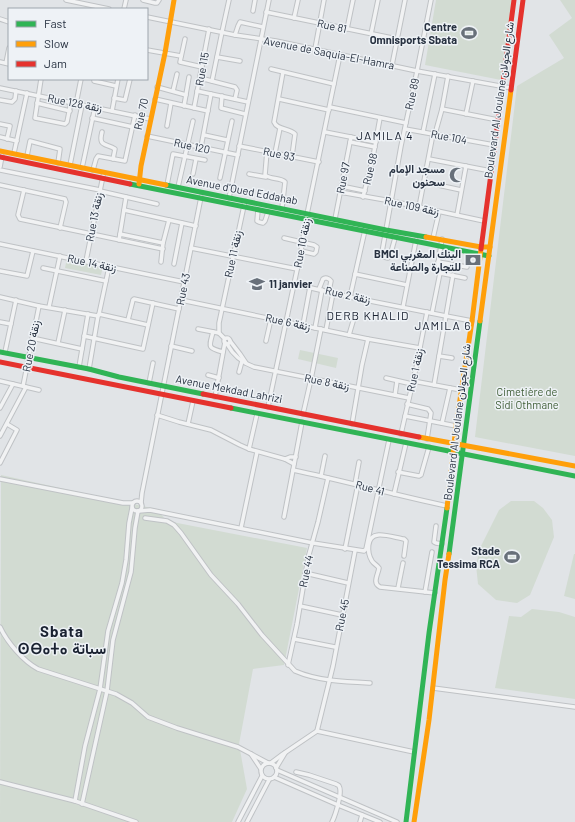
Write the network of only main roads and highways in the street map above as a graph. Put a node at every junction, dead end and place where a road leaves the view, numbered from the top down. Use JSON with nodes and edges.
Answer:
{"nodes":[{"id":1,"x":174,"y":0,"type":"edge"},
{"id":2,"x":514,"y":0,"type":"edge"},
{"id":3,"x":523,"y":0,"type":"edge"},
{"id":4,"x":512,"y":11,"type":"junction"},
{"id":5,"x":521,"y":13,"type":"junction"},
{"id":6,"x":1,"y":151,"type":"edge"},
{"id":7,"x":1,"y":157,"type":"edge"},
{"id":8,"x":103,"y":175,"type":"junction"},
{"id":9,"x":139,"y":183,"type":"junction"},
{"id":10,"x":481,"y":246,"type":"junction"},
{"id":11,"x":490,"y":247,"type":"junction"},
{"id":12,"x":480,"y":254,"type":"junction"},
{"id":13,"x":489,"y":256,"type":"junction"},
{"id":14,"x":2,"y":352,"type":"edge"},
{"id":15,"x":0,"y":362,"type":"edge"},
{"id":16,"x":454,"y":444,"type":"junction"},
{"id":17,"x":463,"y":445,"type":"junction"},
{"id":18,"x":452,"y":452,"type":"junction"},
{"id":19,"x":462,"y":454,"type":"junction"},
{"id":20,"x":575,"y":466,"type":"edge"},
{"id":21,"x":575,"y":476,"type":"edge"},
{"id":22,"x":406,"y":822,"type":"edge"},
{"id":23,"x":414,"y":822,"type":"edge"}],
"edges":[{"from":1,"to":9,"type":"main road","name":"Rue 70"},
{"from":2,"to":4,"type":"main road","name":"Boulevard Al Joulane شارع الجولان"},
{"from":3,"to":5,"type":"main road","name":"Boulevard Al Joulane شارع الجولان"},
{"from":4,"to":5,"type":"main road"},
{"from":4,"to":10,"type":"main road","name":"Boulevard Al Joulane شارع الجولان"},
{"from":5,"to":11,"type":"main road","name":"Boulevard Al Joulane شارع الجولان"},
{"from":6,"to":8,"type":"main road","name":"Avenue d'Oued Eddahab"},
{"from":7,"to":8,"type":"main road","name":"Avenue d'Oued Eddahab"},
{"from":8,"to":9,"type":"main road","name":"Avenue d'Oued Eddahab"},
{"from":9,"to":10,"type":"main road","name":"Avenue d'Oued Eddahab"},
{"from":9,"to":12,"type":"main road","name":"Avenue d'Oued Eddahab"},
{"from":10,"to":11,"type":"main road","name":"Avenue d'Oued Eddahab"},
{"from":10,"to":12,"type":"main road","name":"Boulevard Al Joulane شارع الجولان"},
{"from":11,"to":13,"type":"main road","name":"Boulevard Al Joulane شارع الجولان"},
{"from":12,"to":13,"type":"main road","name":"Avenue d'Oued Eddahab"},
{"from":12,"to":16,"type":"main road","name":"Boulevard Al Joulane شارع الجولان"},
{"from":13,"to":17,"type":"main road","name":"Boulevard Al Joulane شارع الجولان"},
{"from":14,"to":16,"type":"main road","name":"Avenue Mekdad Lahrizi"},
{"from":15,"to":18,"type":"main road","name":"Avenue Mekdad Lahrizi"},
{"from":16,"to":17,"type":"main road","name":"Avenue Mekdad Lahrizi"},
{"from":16,"to":18,"type":"main road","name":"Boulevard Al Joulane شارع الجولان"},
{"from":17,"to":19,"type":"main road","name":"Boulevard Al Joulane شارع الجولان"},
{"from":17,"to":20,"type":"main road","name":"Avenue Mekdad Lahrizi"},
{"from":18,"to":19,"type":"main road","name":"Avenue Mekdad Lahrizi"},
{"from":18,"to":22,"type":"main road","name":"Boulevard Al Joulane شارع الجولان"},
{"from":19,"to":21,"type":"main road","name":"Avenue Mekdad Lahrizi"},
{"from":19,"to":23,"type":"main road","name":"Boulevard Al Joulane شارع الجولان"}]}
